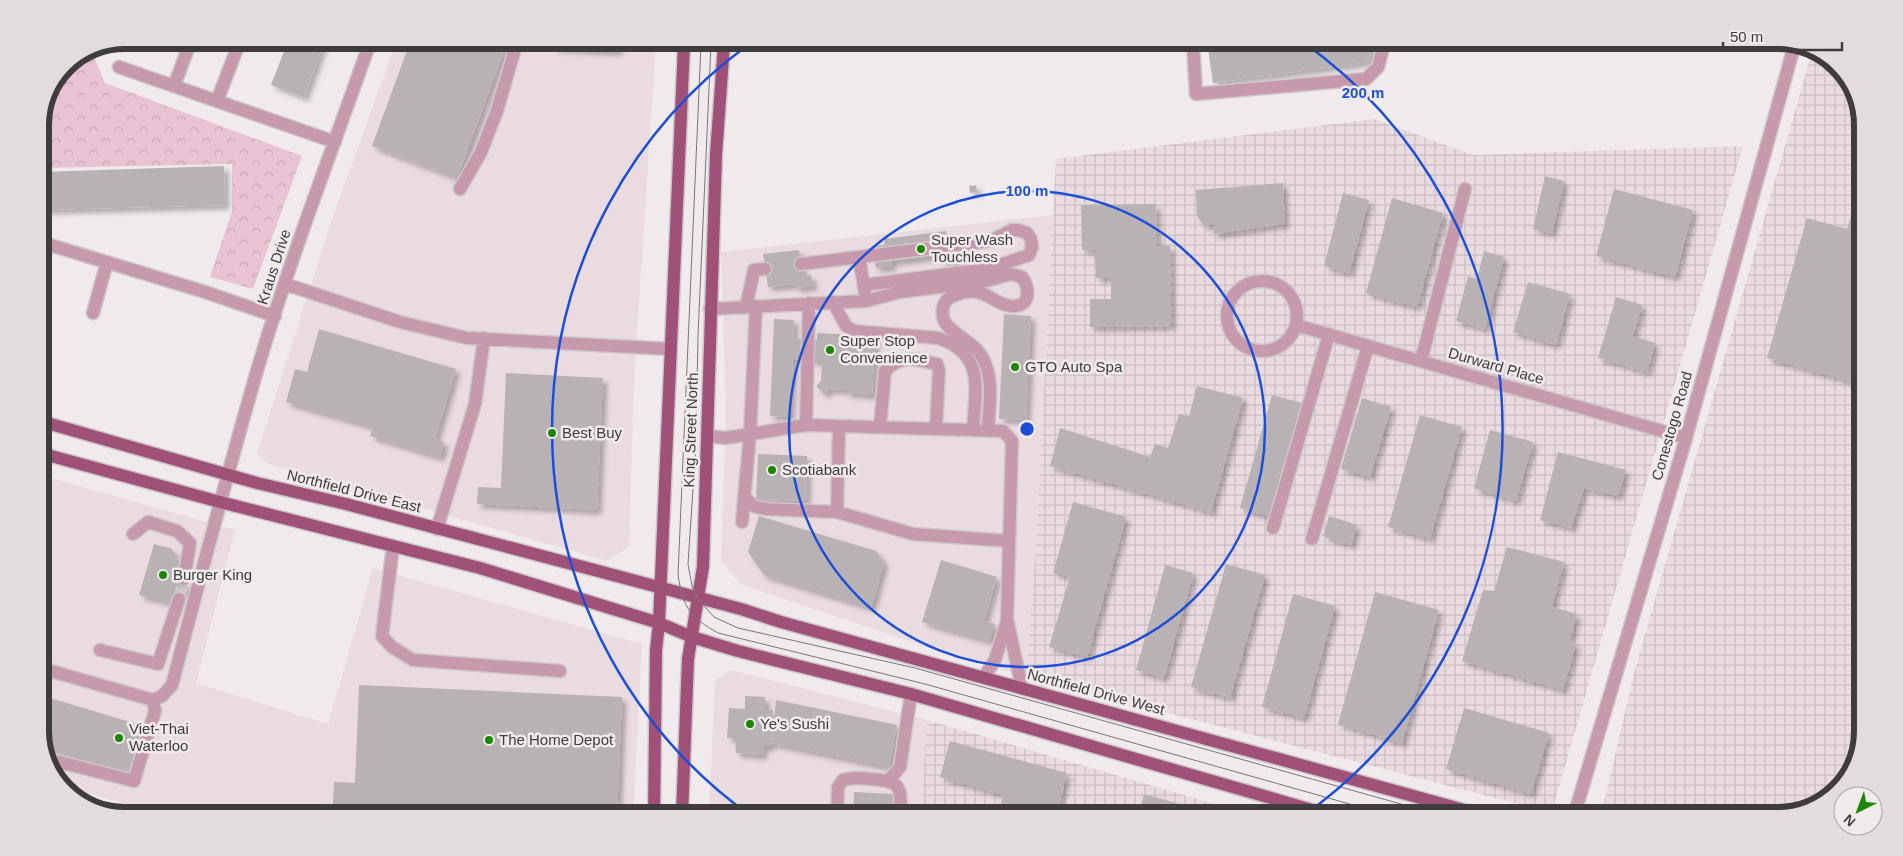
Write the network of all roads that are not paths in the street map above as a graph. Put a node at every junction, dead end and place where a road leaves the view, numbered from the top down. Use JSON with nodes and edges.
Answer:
{"nodes":[{"id":1,"x":188,"y":49,"type":"edge"},
{"id":2,"x":237,"y":49,"type":"edge"},
{"id":3,"x":368,"y":49,"type":"edge"},
{"id":4,"x":515,"y":49,"type":"edge"},
{"id":5,"x":684,"y":49,"type":"edge"},
{"id":6,"x":724,"y":49,"type":"edge"},
{"id":7,"x":1194,"y":49,"type":"edge"},
{"id":8,"x":1383,"y":49,"type":"edge"},
{"id":9,"x":1793,"y":50,"type":"edge"},
{"id":10,"x":119,"y":67,"type":"dead end"},
{"id":11,"x":174,"y":86,"type":"junction"},
{"id":12,"x":217,"y":101,"type":"junction"},
{"id":13,"x":335,"y":142,"type":"junction"},
{"id":14,"x":460,"y":189,"type":"dead end"},
{"id":15,"x":1465,"y":189,"type":"dead end"},
{"id":16,"x":49,"y":245,"type":"edge"},
{"id":17,"x":859,"y":257,"type":"junction"},
{"id":18,"x":108,"y":262,"type":"junction"},
{"id":19,"x":801,"y":264,"type":"dead end"},
{"id":20,"x":765,"y":269,"type":"dead end"},
{"id":21,"x":285,"y":284,"type":"junction"},
{"id":22,"x":864,"y":286,"type":"junction"},
{"id":23,"x":866,"y":300,"type":"junction"},
{"id":24,"x":832,"y":302,"type":"junction"},
{"id":25,"x":809,"y":303,"type":"junction"},
{"id":26,"x":751,"y":306,"type":"junction"},
{"id":27,"x":710,"y":309,"type":"junction"},
{"id":28,"x":93,"y":313,"type":"dead end"},
{"id":29,"x":275,"y":316,"type":"junction"},
{"id":30,"x":1296,"y":325,"type":"junction"},
{"id":31,"x":1329,"y":334,"type":"junction"},
{"id":32,"x":484,"y":338,"type":"junction"},
{"id":33,"x":1368,"y":346,"type":"junction"},
{"id":34,"x":670,"y":349,"type":"junction"},
{"id":35,"x":1421,"y":361,"type":"junction"},
{"id":36,"x":49,"y":424,"type":"edge"},
{"id":37,"x":806,"y":425,"type":"junction"},
{"id":38,"x":839,"y":426,"type":"junction"},
{"id":39,"x":880,"y":427,"type":"junction"},
{"id":40,"x":936,"y":429,"type":"junction"},
{"id":41,"x":973,"y":430,"type":"junction"},
{"id":42,"x":988,"y":430,"type":"junction"},
{"id":43,"x":750,"y":434,"type":"junction"},
{"id":44,"x":707,"y":436,"type":"junction"},
{"id":45,"x":1686,"y":438,"type":"junction"},
{"id":46,"x":49,"y":455,"type":"edge"},
{"id":47,"x":227,"y":474,"type":"junction"},
{"id":48,"x":744,"y":496,"type":"junction"},
{"id":49,"x":220,"y":502,"type":"junction"},
{"id":50,"x":837,"y":512,"type":"junction"},
{"id":51,"x":742,"y":522,"type":"dead end"},
{"id":52,"x":1273,"y":528,"type":"dead end"},
{"id":53,"x":437,"y":529,"type":"junction"},
{"id":54,"x":134,"y":534,"type":"dead end"},
{"id":55,"x":1312,"y":539,"type":"dead end"},
{"id":56,"x":1009,"y":541,"type":"junction"},
{"id":57,"x":393,"y":546,"type":"junction"},
{"id":58,"x":184,"y":579,"type":"tunnel mouth"},
{"id":59,"x":660,"y":588,"type":"junction"},
{"id":60,"x":179,"y":599,"type":"tunnel mouth"},
{"id":61,"x":698,"y":599,"type":"junction"},
{"id":62,"x":1007,"y":619,"type":"junction"},
{"id":63,"x":659,"y":623,"type":"junction"},
{"id":64,"x":692,"y":636,"type":"junction"},
{"id":65,"x":100,"y":650,"type":"dead end"},
{"id":66,"x":560,"y":670,"type":"dead end"},
{"id":67,"x":49,"y":671,"type":"edge"},
{"id":68,"x":984,"y":677,"type":"junction"},
{"id":69,"x":1022,"y":688,"type":"junction"},
{"id":70,"x":911,"y":694,"type":"junction"},
{"id":71,"x":153,"y":700,"type":"junction"},
{"id":72,"x":55,"y":761,"type":"edge"},
{"id":73,"x":889,"y":780,"type":"junction"},
{"id":74,"x":654,"y":807,"type":"edge"},
{"id":75,"x":682,"y":807,"type":"edge"},
{"id":76,"x":837,"y":807,"type":"edge"},
{"id":77,"x":900,"y":807,"type":"edge"},
{"id":78,"x":1301,"y":807,"type":"edge"},
{"id":79,"x":1453,"y":807,"type":"edge"},
{"id":80,"x":1577,"y":807,"type":"edge"}],
"edges":[{"from":1,"to":11,"type":"street"},
{"from":2,"to":12,"type":"street"},
{"from":3,"to":13,"type":"street","name":"Kraus Drive"},
{"from":4,"to":14,"type":"street"},
{"from":5,"to":34,"type":"main road","name":"King Street North"},
{"from":6,"to":27,"type":"main road","name":"King Street North"},
{"from":7,"to":8,"type":"street"},
{"from":9,"to":45,"type":"street","name":"Conestogo Road"},
{"from":10,"to":11,"type":"street"},
{"from":11,"to":12,"type":"street"},
{"from":12,"to":13,"type":"street"},
{"from":13,"to":21,"type":"street","name":"Kraus Drive"},
{"from":15,"to":35,"type":"street"},
{"from":16,"to":18,"type":"street"},
{"from":17,"to":19,"type":"street"},
{"from":17,"to":22,"type":"street"},
{"from":17,"to":22,"type":"street"},
{"from":18,"to":28,"type":"street"},
{"from":18,"to":29,"type":"street"},
{"from":20,"to":26,"type":"street"},
{"from":21,"to":29,"type":"street","name":"Kraus Drive"},
{"from":21,"to":32,"type":"street"},
{"from":22,"to":23,"type":"street"},
{"from":23,"to":24,"type":"street"},
{"from":23,"to":42,"type":"street"},
{"from":24,"to":25,"type":"street"},
{"from":24,"to":41,"type":"street"},
{"from":25,"to":26,"type":"street"},
{"from":25,"to":37,"type":"street"},
{"from":26,"to":27,"type":"street"},
{"from":26,"to":43,"type":"street"},
{"from":27,"to":44,"type":"main road","name":"King Street North"},
{"from":29,"to":47,"type":"street","name":"Kraus Drive"},
{"from":30,"to":30,"type":"street"},
{"from":30,"to":31,"type":"street","name":"Durward Place"},
{"from":31,"to":33,"type":"street","name":"Durward Place"},
{"from":31,"to":52,"type":"street"},
{"from":32,"to":34,"type":"street"},
{"from":32,"to":53,"type":"street"},
{"from":33,"to":35,"type":"street","name":"Durward Place"},
{"from":33,"to":55,"type":"street"},
{"from":34,"to":59,"type":"main road","name":"King Street North"},
{"from":35,"to":45,"type":"street","name":"Durward Place"},
{"from":36,"to":47,"type":"main road","name":"Northfield Drive East"},
{"from":37,"to":38,"type":"street"},
{"from":37,"to":43,"type":"street"},
{"from":38,"to":39,"type":"street"},
{"from":38,"to":50,"type":"street"},
{"from":39,"to":40,"type":"street"},
{"from":39,"to":40,"type":"street"},
{"from":40,"to":41,"type":"street"},
{"from":41,"to":42,"type":"street"},
{"from":42,"to":56,"type":"street"},
{"from":43,"to":44,"type":"street"},
{"from":43,"to":48,"type":"street"},
{"from":44,"to":61,"type":"main road","name":"King Street North"},
{"from":45,"to":80,"type":"street","name":"Conestogo Road"},
{"from":46,"to":49,"type":"main road"},
{"from":47,"to":49,"type":"street","name":"Kraus Drive"},
{"from":47,"to":53,"type":"main road","name":"Northfield Drive East"},
{"from":48,"to":50,"type":"street"},
{"from":48,"to":51,"type":"street"},
{"from":49,"to":57,"type":"main road"},
{"from":49,"to":71,"type":"street","name":"Kraus Drive"},
{"from":50,"to":56,"type":"street"},
{"from":53,"to":59,"type":"main road","name":"Northfield Drive East"},
{"from":54,"to":58,"type":"street"},
{"from":56,"to":62,"type":"street"},
{"from":57,"to":63,"type":"main road"},
{"from":57,"to":66,"type":"street"},
{"from":59,"to":61,"type":"main road","name":"Northfield Drive East"},
{"from":59,"to":63,"type":"main road","name":"King Street North"},
{"from":60,"to":65,"type":"street"},
{"from":61,"to":64,"type":"main road","name":"King Street North"},
{"from":61,"to":68,"type":"main road","name":"Northfield Drive West"},
{"from":62,"to":68,"type":"street"},
{"from":62,"to":69,"type":"street"},
{"from":63,"to":64,"type":"main road"},
{"from":63,"to":74,"type":"main road","name":"King Street North"},
{"from":64,"to":70,"type":"main road"},
{"from":64,"to":75,"type":"main road","name":"King Street North"},
{"from":67,"to":71,"type":"street"},
{"from":68,"to":69,"type":"main road","name":"Northfield Drive West"},
{"from":69,"to":79,"type":"main road","name":"Northfield Drive West"},
{"from":70,"to":73,"type":"street"},
{"from":70,"to":78,"type":"main road"},
{"from":71,"to":72,"type":"street"},
{"from":73,"to":76,"type":"street"},
{"from":73,"to":77,"type":"street"}]}
